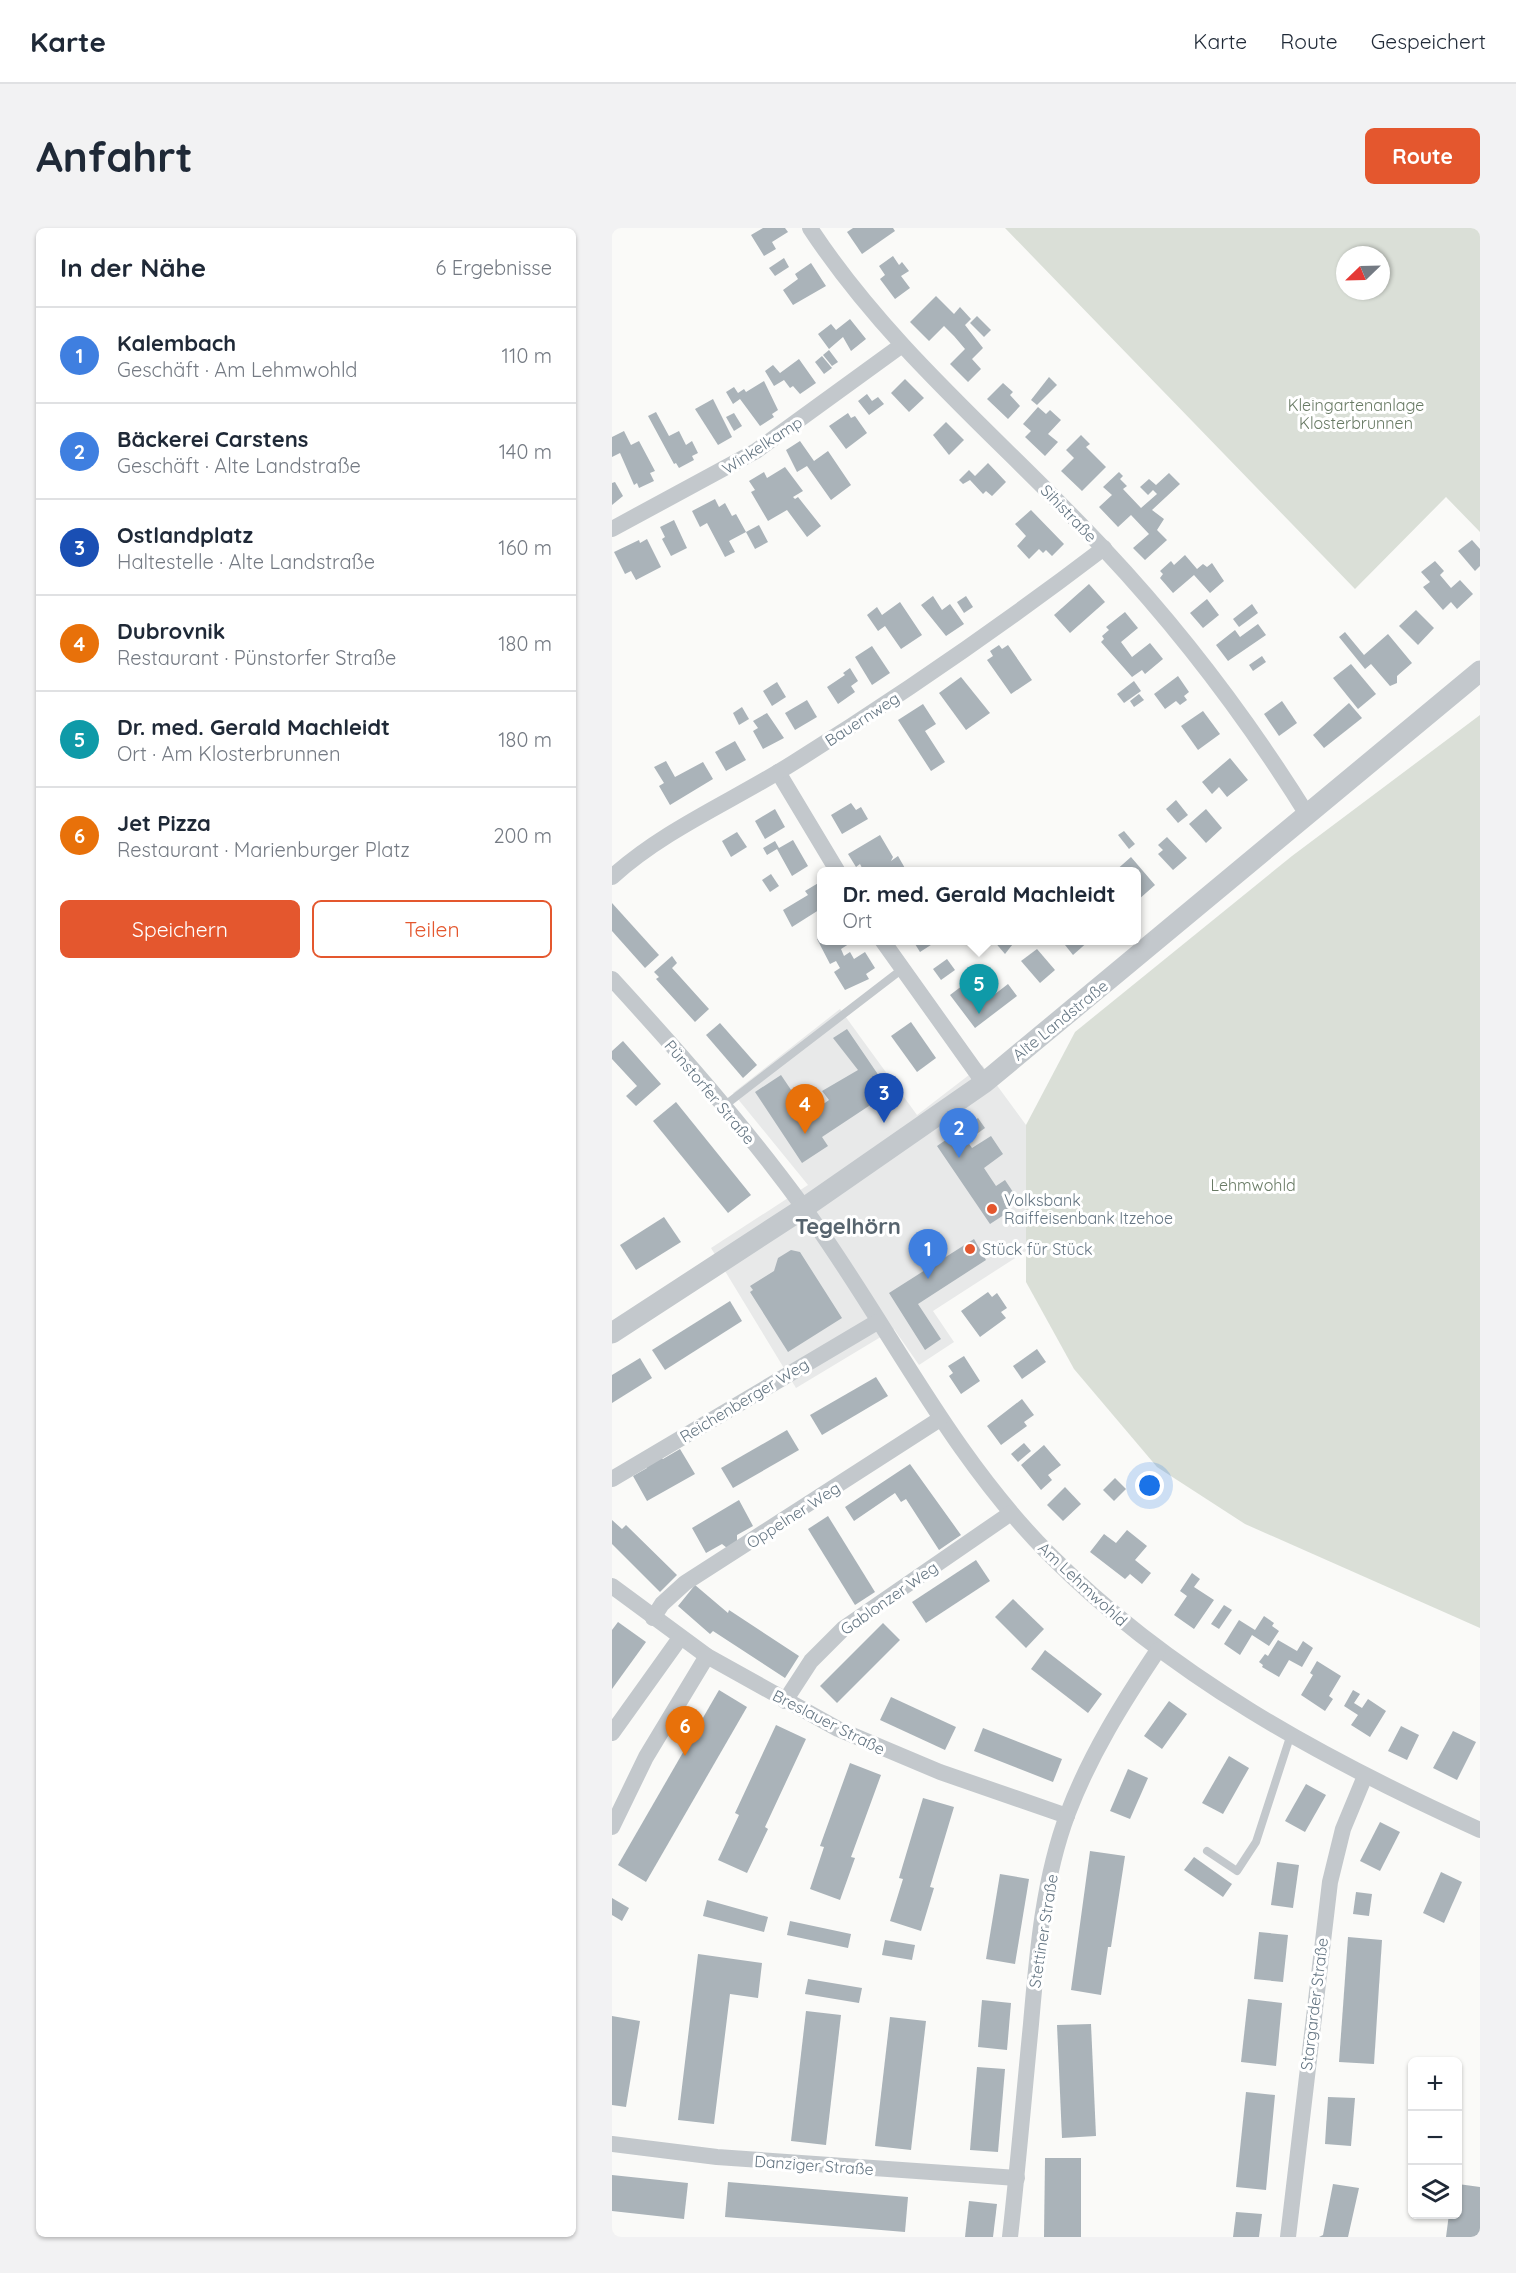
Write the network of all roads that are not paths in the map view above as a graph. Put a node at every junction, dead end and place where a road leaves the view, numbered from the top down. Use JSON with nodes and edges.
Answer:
{"nodes":[{"id":1,"x":810,"y":228,"type":"edge"},
{"id":2,"x":902,"y":345,"type":"junction"},
{"id":3,"x":612,"y":529,"type":"edge"},
{"id":4,"x":1104,"y":548,"type":"junction"},
{"id":5,"x":1480,"y":671,"type":"edge"},
{"id":6,"x":778,"y":772,"type":"junction"},
{"id":7,"x":1308,"y":816,"type":"junction"},
{"id":8,"x":835,"y":867,"type":"edge"},
{"id":9,"x":612,"y":877,"type":"edge"},
{"id":10,"x":885,"y":945,"type":"edge"},
{"id":11,"x":901,"y":970,"type":"junction"},
{"id":12,"x":612,"y":979,"type":"edge"},
{"id":13,"x":984,"y":1083,"type":"junction"},
{"id":14,"x":724,"y":1106,"type":"junction"},
{"id":15,"x":804,"y":1209,"type":"junction"},
{"id":16,"x":877,"y":1322,"type":"junction"},
{"id":17,"x":612,"y":1333,"type":"edge"},
{"id":18,"x":940,"y":1419,"type":"junction"},
{"id":19,"x":612,"y":1479,"type":"edge"},
{"id":20,"x":1011,"y":1513,"type":"junction"},
{"id":21,"x":612,"y":1586,"type":"edge"},
{"id":22,"x":652,"y":1618,"type":"junction"},
{"id":23,"x":680,"y":1638,"type":"junction"},
{"id":24,"x":1158,"y":1650,"type":"junction"},
{"id":25,"x":707,"y":1656,"type":"junction"},
{"id":26,"x":785,"y":1701,"type":"junction"},
{"id":27,"x":612,"y":1733,"type":"edge"},
{"id":28,"x":1291,"y":1734,"type":"junction"},
{"id":29,"x":1365,"y":1776,"type":"junction"},
{"id":30,"x":1067,"y":1816,"type":"junction"},
{"id":31,"x":612,"y":1827,"type":"edge"},
{"id":32,"x":1480,"y":1830,"type":"edge"},
{"id":33,"x":1207,"y":1851,"type":"dead end"},
{"id":34,"x":612,"y":2144,"type":"edge"},
{"id":35,"x":1017,"y":2178,"type":"junction"},
{"id":36,"x":1010,"y":2237,"type":"edge"},
{"id":37,"x":1288,"y":2237,"type":"edge"}],
"edges":[{"from":1,"to":2,"type":"street","name":"Sihistraße"},
{"from":2,"to":3,"type":"street","name":"Winkelkamp"},
{"from":2,"to":4,"type":"street","name":"Sihistraße"},
{"from":4,"to":6,"type":"street","name":"Bauernweg"},
{"from":4,"to":7,"type":"street","name":"Sihistraße"},
{"from":5,"to":7,"type":"street","name":"Alte Landstraße"},
{"from":6,"to":8,"type":"street"},
{"from":6,"to":9,"type":"street","name":"Bauernweg"},
{"from":7,"to":13,"type":"street","name":"Alte Landstraße"},
{"from":10,"to":11,"type":"street"},
{"from":11,"to":13,"type":"street"},
{"from":11,"to":14,"type":"lane"},
{"from":12,"to":14,"type":"street","name":"Pünstorfer Straße"},
{"from":13,"to":15,"type":"street","name":"Alte Landstraße"},
{"from":14,"to":15,"type":"street","name":"Pünstorfer Straße"},
{"from":15,"to":16,"type":"street","name":"Am Lehmwohld"},
{"from":15,"to":17,"type":"street","name":"Alte Landstraße"},
{"from":16,"to":18,"type":"street","name":"Am Lehmwohld"},
{"from":16,"to":19,"type":"street","name":"Reichenberger Weg"},
{"from":18,"to":20,"type":"street","name":"Am Lehmwohld"},
{"from":18,"to":22,"type":"street","name":"Oppelner Weg"},
{"from":20,"to":24,"type":"street","name":"Am Lehmwohld"},
{"from":20,"to":26,"type":"street","name":"Gablonzer Weg"},
{"from":21,"to":22,"type":"street","name":"Breslauer Straße"},
{"from":22,"to":23,"type":"street","name":"Breslauer Straße"},
{"from":23,"to":25,"type":"street","name":"Breslauer Straße"},
{"from":23,"to":27,"type":"street"},
{"from":24,"to":28,"type":"street","name":"Am Lehmwohld"},
{"from":24,"to":30,"type":"street","name":"Stettiner Straße"},
{"from":25,"to":26,"type":"street","name":"Breslauer Straße"},
{"from":25,"to":31,"type":"street"},
{"from":26,"to":30,"type":"street","name":"Breslauer Straße"},
{"from":28,"to":29,"type":"street","name":"Am Lehmwohld"},
{"from":28,"to":33,"type":"lane"},
{"from":29,"to":32,"type":"street","name":"Am Lehmwohld"},
{"from":29,"to":37,"type":"street","name":"Stargarder Straße"},
{"from":30,"to":35,"type":"street","name":"Stettiner Straße"},
{"from":34,"to":35,"type":"street","name":"Danziger Straße"},
{"from":35,"to":36,"type":"street","name":"Stettiner Straße"}]}
